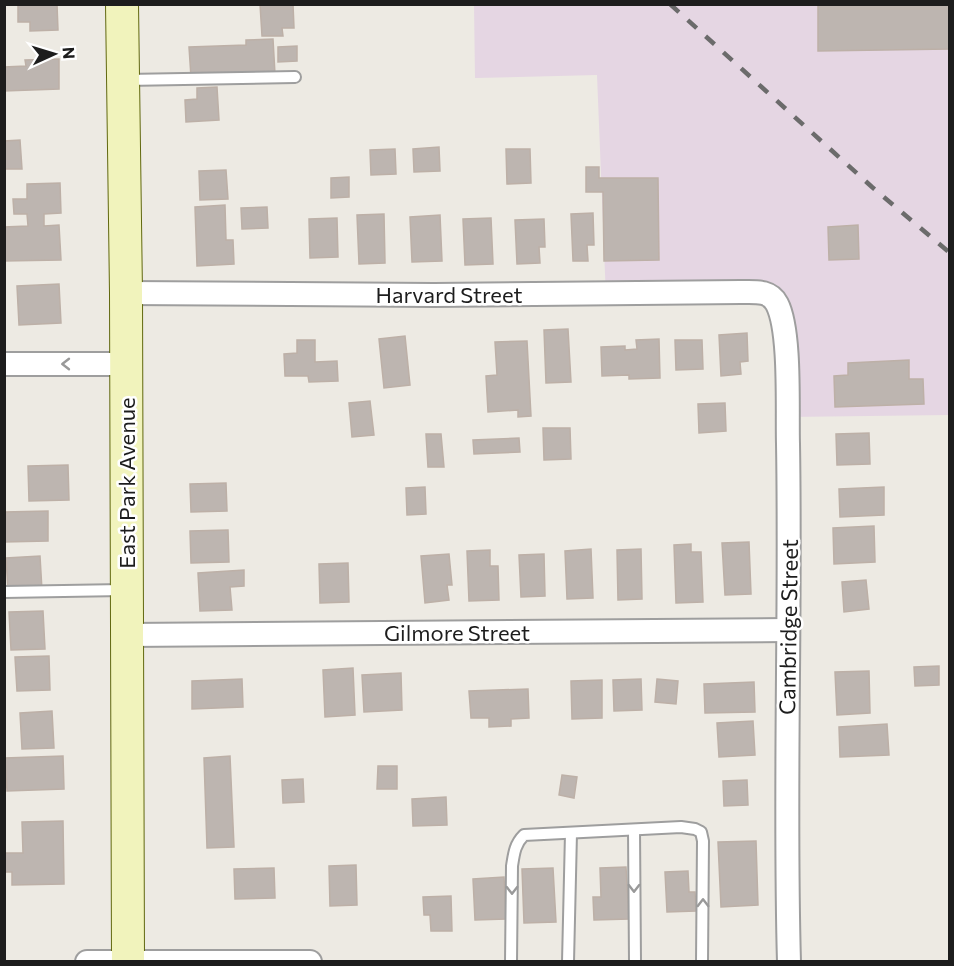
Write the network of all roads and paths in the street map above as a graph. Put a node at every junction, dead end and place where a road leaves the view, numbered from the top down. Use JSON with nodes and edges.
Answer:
{"nodes":[{"id":1,"x":122,"y":4,"type":"edge"},
{"id":2,"x":295,"y":77,"type":"dead end"},
{"id":3,"x":123,"y":80,"type":"junction"},
{"id":4,"x":126,"y":293,"type":"junction"},
{"id":5,"x":771,"y":296,"type":"joint"},
{"id":6,"x":4,"y":364,"type":"edge"},
{"id":7,"x":125,"y":364,"type":"junction"},
{"id":8,"x":126,"y":590,"type":"junction"},
{"id":9,"x":4,"y":592,"type":"edge"},
{"id":10,"x":788,"y":630,"type":"junction"},
{"id":11,"x":127,"y":635,"type":"junction"},
{"id":12,"x":634,"y":830,"type":"junction"},
{"id":13,"x":571,"y":833,"type":"junction"},
{"id":14,"x":128,"y":961,"type":"edge"},
{"id":15,"x":87,"y":962,"type":"edge"},
{"id":16,"x":310,"y":962,"type":"edge"},
{"id":17,"x":511,"y":962,"type":"edge"},
{"id":18,"x":568,"y":962,"type":"edge"},
{"id":19,"x":635,"y":962,"type":"edge"},
{"id":20,"x":702,"y":962,"type":"edge"},
{"id":21,"x":789,"y":962,"type":"edge"}],
"edges":[{"from":1,"to":3,"type":"main road","name":"East Park Avenue"},
{"from":2,"to":3,"type":"lane"},
{"from":3,"to":4,"type":"main road","name":"East Park Avenue"},
{"from":4,"to":5,"type":"street","name":"Harvard Street"},
{"from":4,"to":7,"type":"main road","name":"East Park Avenue"},
{"from":5,"to":10,"type":"street","name":"Cambridge Street"},
{"from":7,"to":6,"type":"street","one_way":true},
{"from":7,"to":8,"type":"main road","name":"East Park Avenue"},
{"from":8,"to":9,"type":"lane"},
{"from":8,"to":11,"type":"main road","name":"East Park Avenue"},
{"from":10,"to":11,"type":"street","name":"Gilmore Street"},
{"from":10,"to":21,"type":"street","name":"Cambridge Street"},
{"from":11,"to":14,"type":"main road","name":"East Park Avenue"},
{"from":12,"to":13,"type":"lane"},
{"from":12,"to":19,"type":"lane","one_way":true},
{"from":20,"to":12,"type":"lane","one_way":true},
{"from":13,"to":17,"type":"lane","one_way":true},
{"from":13,"to":18,"type":"lane"},
{"from":14,"to":15,"type":"street"},
{"from":14,"to":16,"type":"street"}]}
